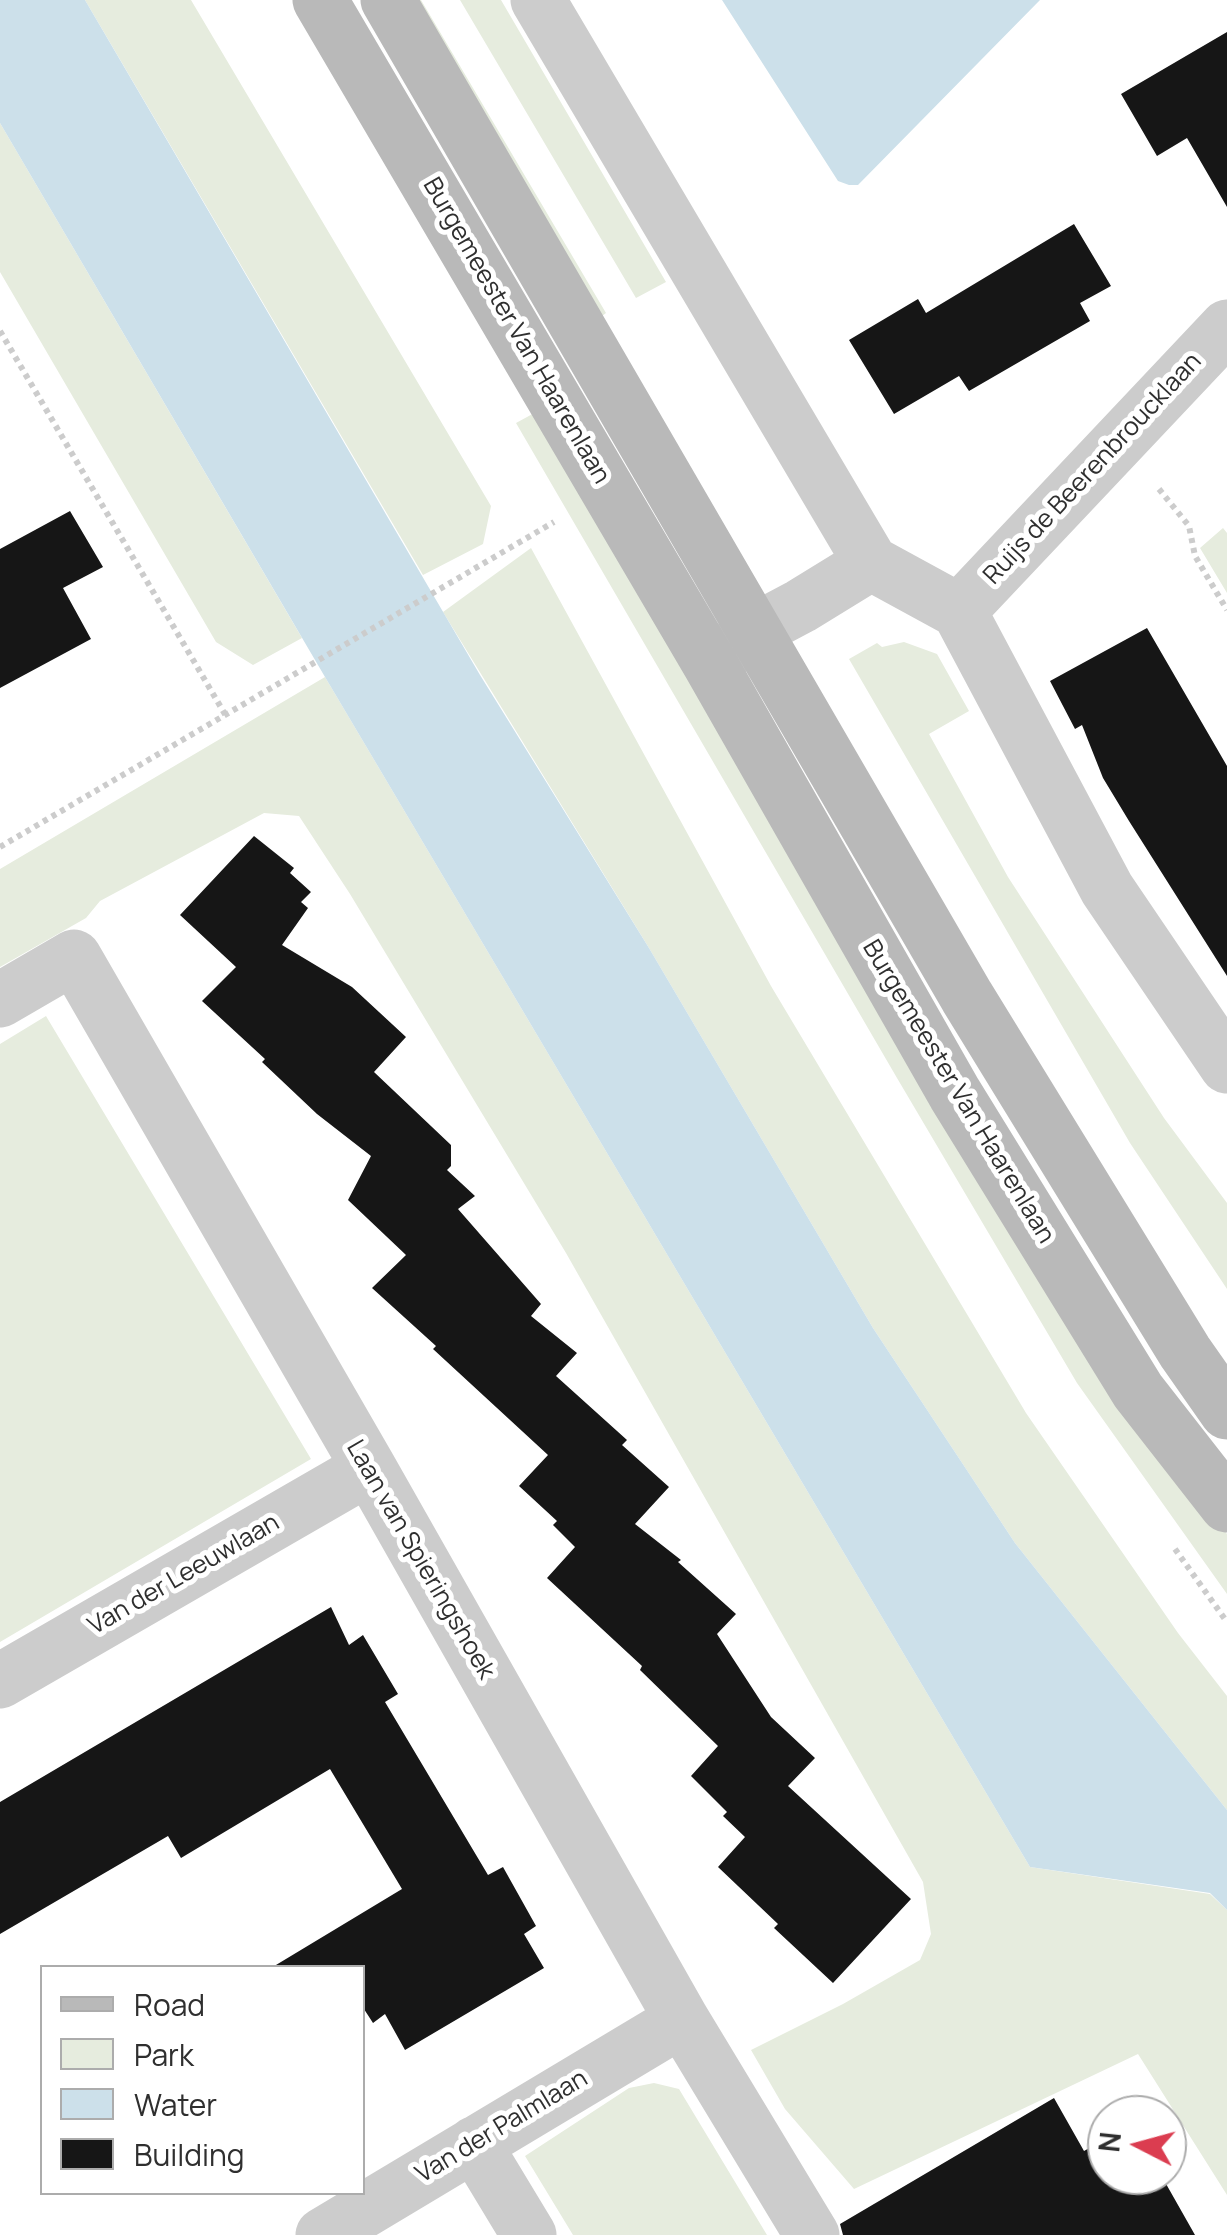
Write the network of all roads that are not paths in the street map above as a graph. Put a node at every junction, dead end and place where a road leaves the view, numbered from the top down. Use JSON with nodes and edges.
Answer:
{"nodes":[{"id":1,"x":320,"y":0,"type":"edge"},
{"id":2,"x":388,"y":0,"type":"edge"},
{"id":3,"x":538,"y":0,"type":"edge"},
{"id":4,"x":1227,"y":327,"type":"edge"},
{"id":5,"x":871,"y":563,"type":"junction"},
{"id":6,"x":959,"y":612,"type":"junction"},
{"id":7,"x":754,"y":630,"type":"junction"},
{"id":8,"x":710,"y":664,"type":"junction"},
{"id":9,"x":0,"y":1000,"type":"edge"},
{"id":10,"x":1227,"y":1066,"type":"edge"},
{"id":11,"x":1227,"y":1412,"type":"edge"},
{"id":12,"x":368,"y":1468,"type":"junction"},
{"id":13,"x":1227,"y":1505,"type":"edge"},
{"id":14,"x":0,"y":1681,"type":"edge"},
{"id":15,"x":682,"y":2020,"type":"junction"},
{"id":16,"x":474,"y":2144,"type":"junction"},
{"id":17,"x":322,"y":2235,"type":"edge"},
{"id":18,"x":529,"y":2235,"type":"edge"},
{"id":19,"x":812,"y":2235,"type":"edge"}],
"edges":[{"from":1,"to":8,"type":"main road","name":"Burgemeester Van Haarenlaan"},
{"from":2,"to":7,"type":"main road"},
{"from":3,"to":5,"type":"street"},
{"from":4,"to":6,"type":"street","name":"Ruijs de Beerenbroucklaan"},
{"from":5,"to":6,"type":"street"},
{"from":5,"to":7,"type":"street"},
{"from":6,"to":10,"type":"street"},
{"from":7,"to":8,"type":"street"},
{"from":7,"to":11,"type":"main road"},
{"from":8,"to":13,"type":"main road","name":"Burgemeester Van Haarenlaan"},
{"from":9,"to":12,"type":"street","name":"Laan van Spieringshoek"},
{"from":12,"to":14,"type":"street","name":"Van der Leeuwlaan"},
{"from":12,"to":15,"type":"street","name":"Laan van Spieringshoek"},
{"from":15,"to":16,"type":"street","name":"Van der Palmlaan"},
{"from":15,"to":19,"type":"street","name":"Laan van Spieringshoek"},
{"from":16,"to":17,"type":"street","name":"Van der Palmlaan"},
{"from":16,"to":18,"type":"street"}]}
